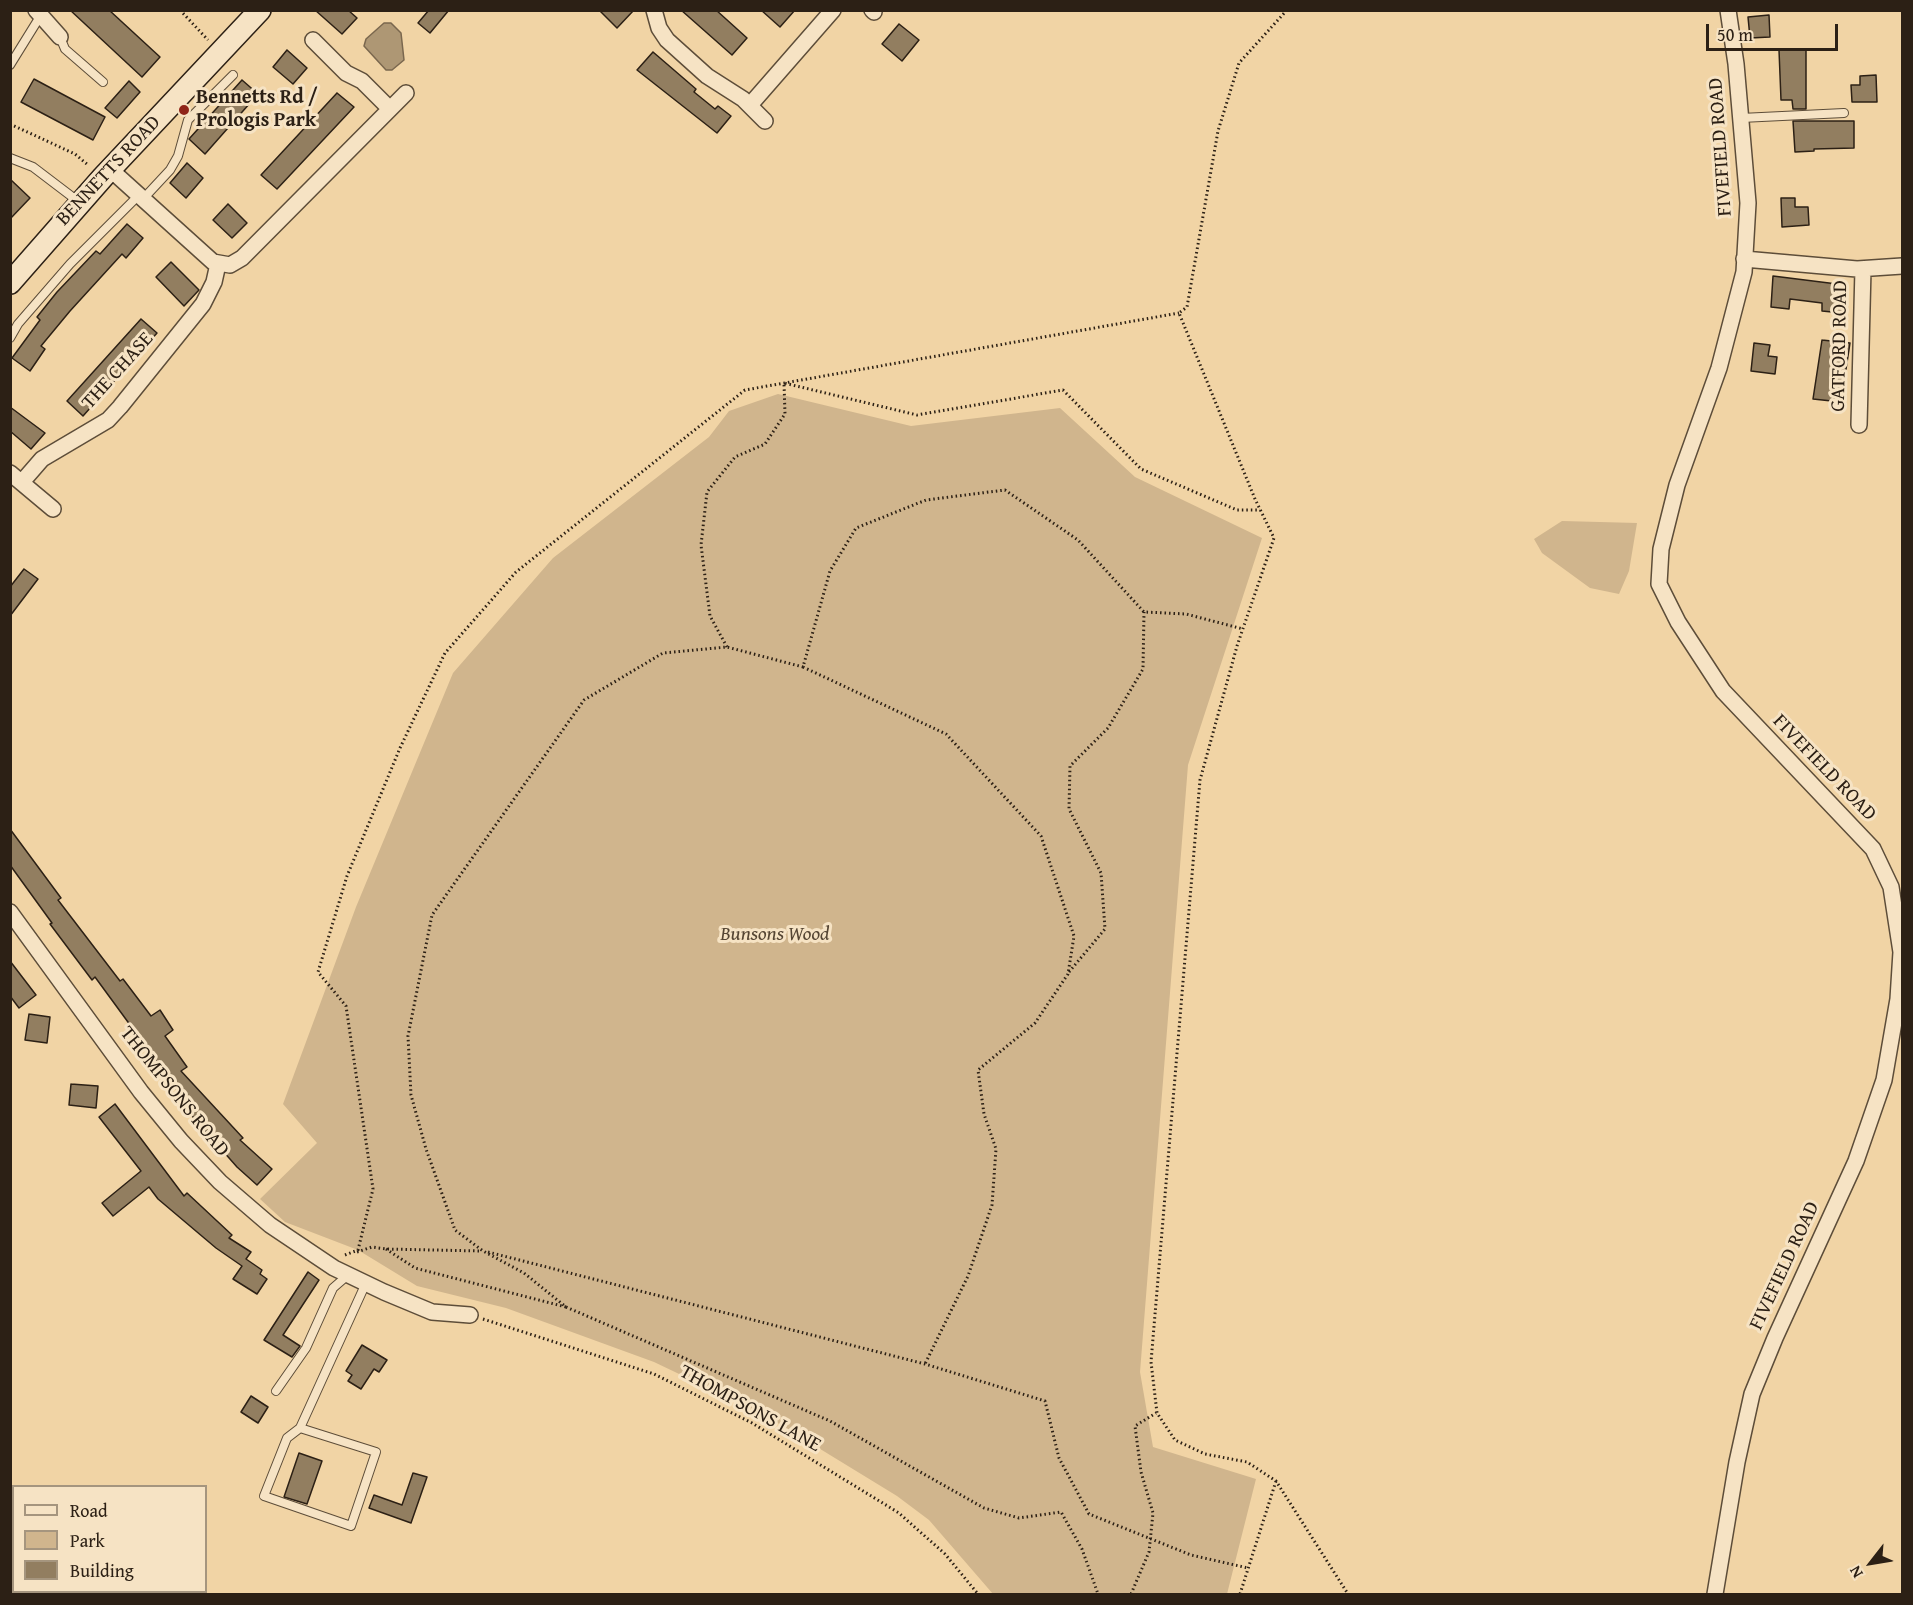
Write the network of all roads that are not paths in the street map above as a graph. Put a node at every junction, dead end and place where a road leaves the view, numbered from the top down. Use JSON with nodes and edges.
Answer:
{"nodes":[{"id":1,"x":260,"y":10,"type":"edge"},
{"id":2,"x":654,"y":10,"type":"edge"},
{"id":3,"x":833,"y":10,"type":"edge"},
{"id":4,"x":1728,"y":10,"type":"edge"},
{"id":5,"x":39,"y":13,"type":"edge"},
{"id":6,"x":60,"y":37,"type":"joint"},
{"id":7,"x":313,"y":40,"type":"dead end"},
{"id":8,"x":10,"y":65,"type":"edge"},
{"id":9,"x":233,"y":75,"type":"dead end"},
{"id":10,"x":103,"y":82,"type":"dead end"},
{"id":11,"x":406,"y":93,"type":"dead end"},
{"id":12,"x":750,"y":105,"type":"junction"},
{"id":13,"x":390,"y":109,"type":"junction"},
{"id":14,"x":1844,"y":113,"type":"dead end"},
{"id":15,"x":1741,"y":118,"type":"junction"},
{"id":16,"x":765,"y":121,"type":"dead end"},
{"id":17,"x":10,"y":158,"type":"edge"},
{"id":18,"x":107,"y":174,"type":"junction"},
{"id":19,"x":141,"y":197,"type":"junction"},
{"id":20,"x":80,"y":203,"type":"junction"},
{"id":21,"x":1744,"y":259,"type":"junction"},
{"id":22,"x":218,"y":264,"type":"junction"},
{"id":23,"x":1902,"y":266,"type":"edge"},
{"id":24,"x":1863,"y":269,"type":"junction"},
{"id":25,"x":10,"y":283,"type":"edge"},
{"id":26,"x":10,"y":338,"type":"edge"},
{"id":27,"x":1859,"y":425,"type":"dead end"},
{"id":28,"x":16,"y":477,"type":"edge"},
{"id":29,"x":53,"y":509,"type":"dead end"},
{"id":30,"x":10,"y":912,"type":"edge"},
{"id":31,"x":348,"y":1275,"type":"junction"},
{"id":32,"x":366,"y":1284,"type":"junction"},
{"id":33,"x":470,"y":1315,"type":"road end"},
{"id":34,"x":276,"y":1391,"type":"dead end"},
{"id":35,"x":300,"y":1428,"type":"junction"},
{"id":36,"x":1715,"y":1594,"type":"edge"}],
"edges":[{"from":1,"to":18,"type":"street","name":"BENNETTS ROAD"},
{"from":2,"to":12,"type":"street"},
{"from":3,"to":12,"type":"street"},
{"from":4,"to":15,"type":"street","name":"FIVEFIELD ROAD"},
{"from":5,"to":6,"type":"street"},
{"from":5,"to":8,"type":"lane"},
{"from":6,"to":10,"type":"lane"},
{"from":7,"to":13,"type":"street"},
{"from":9,"to":19,"type":"lane"},
{"from":11,"to":13,"type":"street"},
{"from":12,"to":16,"type":"street"},
{"from":13,"to":22,"type":"street"},
{"from":14,"to":15,"type":"lane"},
{"from":15,"to":21,"type":"street","name":"FIVEFIELD ROAD"},
{"from":17,"to":20,"type":"lane"},
{"from":18,"to":19,"type":"street"},
{"from":18,"to":20,"type":"street","name":"BENNETTS ROAD"},
{"from":19,"to":22,"type":"street"},
{"from":19,"to":26,"type":"lane"},
{"from":20,"to":25,"type":"street","name":"BENNETTS ROAD"},
{"from":21,"to":24,"type":"street"},
{"from":21,"to":36,"type":"street","name":"FIVEFIELD ROAD"},
{"from":22,"to":28,"type":"street","name":"THE CHASE"},
{"from":23,"to":24,"type":"street"},
{"from":24,"to":27,"type":"street","name":"GATFORD ROAD"},
{"from":28,"to":29,"type":"street"},
{"from":30,"to":31,"type":"street","name":"THOMPSONS ROAD"},
{"from":31,"to":32,"type":"street","name":"THOMPSONS ROAD"},
{"from":31,"to":34,"type":"lane"},
{"from":32,"to":33,"type":"street","name":"THOMPSONS ROAD"},
{"from":32,"to":35,"type":"lane"},
{"from":35,"to":35,"type":"lane"}]}
